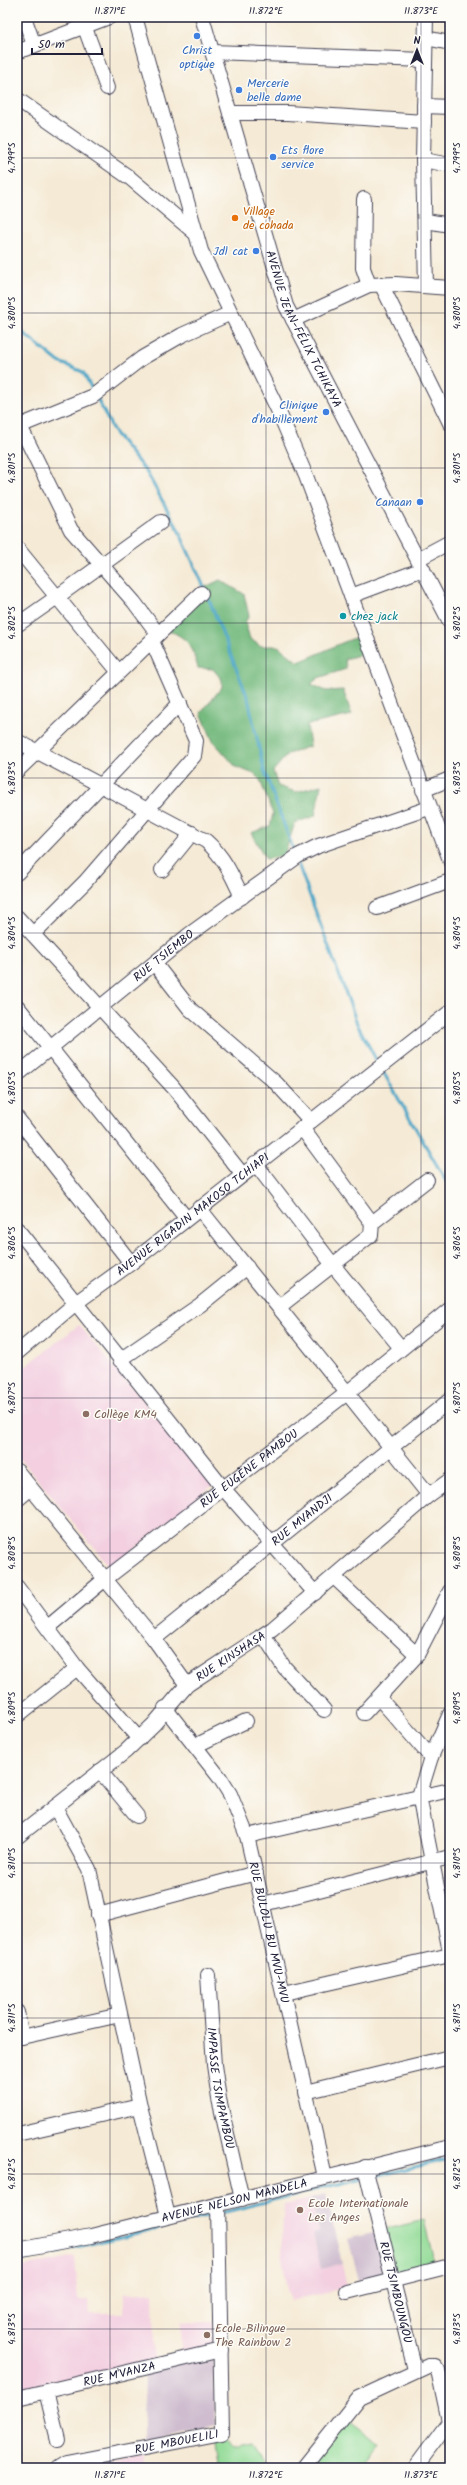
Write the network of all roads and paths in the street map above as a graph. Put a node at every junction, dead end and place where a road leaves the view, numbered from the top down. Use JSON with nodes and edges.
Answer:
{"nodes":[{"id":1,"x":24,"y":17,"type":"edge"},
{"id":2,"x":110,"y":17,"type":"edge"},
{"id":3,"x":135,"y":17,"type":"edge"},
{"id":4,"x":202,"y":17,"type":"edge"},
{"id":5,"x":426,"y":17,"type":"edge"},
{"id":6,"x":82,"y":22,"type":"edge"},
{"id":7,"x":426,"y":38,"type":"junction"},
{"id":8,"x":450,"y":43,"type":"edge"},
{"id":9,"x":34,"y":45,"type":"junction"},
{"id":10,"x":17,"y":52,"type":"edge"},
{"id":11,"x":212,"y":52,"type":"junction"},
{"id":12,"x":425,"y":60,"type":"junction"},
{"id":13,"x":107,"y":88,"type":"dead end"},
{"id":14,"x":17,"y":99,"type":"edge"},
{"id":15,"x":424,"y":106,"type":"junction"},
{"id":16,"x":450,"y":107,"type":"edge"},
{"id":17,"x":230,"y":113,"type":"junction"},
{"id":18,"x":424,"y":122,"type":"junction"},
{"id":19,"x":423,"y":160,"type":"junction"},
{"id":20,"x":450,"y":165,"type":"edge"},
{"id":21,"x":364,"y":198,"type":"dead end"},
{"id":22,"x":426,"y":221,"type":"junction"},
{"id":23,"x":450,"y":225,"type":"edge"},
{"id":24,"x":195,"y":233,"type":"junction"},
{"id":25,"x":375,"y":285,"type":"junction"},
{"id":26,"x":426,"y":286,"type":"junction"},
{"id":27,"x":450,"y":288,"type":"edge"},
{"id":28,"x":230,"y":313,"type":"junction"},
{"id":29,"x":293,"y":320,"type":"junction"},
{"id":30,"x":450,"y":423,"type":"edge"},
{"id":31,"x":19,"y":426,"type":"edge"},
{"id":32,"x":161,"y":522,"type":"dead end"},
{"id":33,"x":450,"y":542,"type":"edge"},
{"id":34,"x":17,"y":548,"type":"edge"},
{"id":35,"x":420,"y":564,"type":"junction"},
{"id":36,"x":102,"y":565,"type":"junction"},
{"id":37,"x":201,"y":593,"type":"dead end"},
{"id":38,"x":351,"y":596,"type":"junction"},
{"id":39,"x":57,"y":597,"type":"junction"},
{"id":40,"x":450,"y":622,"type":"edge"},
{"id":41,"x":17,"y":625,"type":"edge"},
{"id":42,"x":155,"y":637,"type":"junction"},
{"id":43,"x":118,"y":671,"type":"junction"},
{"id":44,"x":180,"y":703,"type":"junction"},
{"id":45,"x":17,"y":741,"type":"edge"},
{"id":46,"x":37,"y":751,"type":"junction"},
{"id":47,"x":17,"y":771,"type":"edge"},
{"id":48,"x":450,"y":779,"type":"edge"},
{"id":49,"x":100,"y":784,"type":"junction"},
{"id":50,"x":423,"y":790,"type":"junction"},
{"id":51,"x":429,"y":808,"type":"junction"},
{"id":52,"x":147,"y":809,"type":"junction"},
{"id":53,"x":192,"y":833,"type":"junction"},
{"id":54,"x":450,"y":860,"type":"edge"},
{"id":55,"x":162,"y":870,"type":"dead end"},
{"id":56,"x":17,"y":873,"type":"edge"},
{"id":57,"x":450,"y":881,"type":"edge"},
{"id":58,"x":242,"y":897,"type":"junction"},
{"id":59,"x":377,"y":908,"type":"dead end"},
{"id":60,"x":17,"y":917,"type":"edge"},
{"id":61,"x":33,"y":934,"type":"junction"},
{"id":62,"x":155,"y":964,"type":"junction"},
{"id":63,"x":17,"y":1006,"type":"edge"},
{"id":64,"x":101,"y":1007,"type":"junction"},
{"id":65,"x":450,"y":1012,"type":"edge"},
{"id":66,"x":52,"y":1049,"type":"junction"},
{"id":67,"x":17,"y":1075,"type":"edge"},
{"id":68,"x":17,"y":1118,"type":"edge"},
{"id":69,"x":306,"y":1124,"type":"junction"},
{"id":70,"x":255,"y":1163,"type":"junction"},
{"id":71,"x":242,"y":1174,"type":"junction"},
{"id":72,"x":427,"y":1180,"type":"dead end"},
{"id":73,"x":199,"y":1208,"type":"junction"},
{"id":74,"x":186,"y":1218,"type":"junction"},
{"id":75,"x":372,"y":1223,"type":"junction"},
{"id":76,"x":17,"y":1229,"type":"edge"},
{"id":77,"x":130,"y":1263,"type":"junction"},
{"id":78,"x":333,"y":1265,"type":"junction"},
{"id":79,"x":247,"y":1267,"type":"junction"},
{"id":80,"x":77,"y":1302,"type":"junction"},
{"id":81,"x":279,"y":1307,"type":"junction"},
{"id":82,"x":450,"y":1309,"type":"edge"},
{"id":83,"x":400,"y":1348,"type":"junction"},
{"id":84,"x":18,"y":1350,"type":"edge"},
{"id":85,"x":120,"y":1360,"type":"junction"},
{"id":86,"x":347,"y":1393,"type":"junction"},
{"id":87,"x":450,"y":1400,"type":"edge"},
{"id":88,"x":390,"y":1447,"type":"junction"},
{"id":89,"x":17,"y":1471,"type":"edge"},
{"id":90,"x":450,"y":1480,"type":"edge"},
{"id":91,"x":223,"y":1488,"type":"junction"},
{"id":92,"x":30,"y":1489,"type":"junction"},
{"id":93,"x":428,"y":1495,"type":"junction"},
{"id":94,"x":17,"y":1500,"type":"edge"},
{"id":95,"x":272,"y":1543,"type":"junction"},
{"id":96,"x":334,"y":1577,"type":"junction"},
{"id":97,"x":104,"y":1580,"type":"junction"},
{"id":98,"x":450,"y":1591,"type":"edge"},
{"id":99,"x":19,"y":1592,"type":"edge"},
{"id":100,"x":315,"y":1593,"type":"junction"},
{"id":101,"x":48,"y":1627,"type":"junction"},
{"id":102,"x":264,"y":1636,"type":"junction"},
{"id":103,"x":154,"y":1639,"type":"junction"},
{"id":104,"x":417,"y":1655,"type":"junction"},
{"id":105,"x":77,"y":1668,"type":"junction"},
{"id":106,"x":187,"y":1684,"type":"junction"},
{"id":107,"x":379,"y":1698,"type":"junction"},
{"id":108,"x":165,"y":1708,"type":"junction"},
{"id":109,"x":324,"y":1710,"type":"dead end"},
{"id":110,"x":364,"y":1713,"type":"dead end"},
{"id":111,"x":450,"y":1714,"type":"edge"},
{"id":112,"x":17,"y":1716,"type":"edge"},
{"id":113,"x":246,"y":1721,"type":"dead end"},
{"id":114,"x":446,"y":1733,"type":"edge"},
{"id":115,"x":139,"y":1739,"type":"junction"},
{"id":116,"x":195,"y":1746,"type":"junction"},
{"id":117,"x":430,"y":1757,"type":"junction"},
{"id":118,"x":100,"y":1771,"type":"junction"},
{"id":119,"x":450,"y":1790,"type":"edge"},
{"id":120,"x":420,"y":1796,"type":"junction"},
{"id":121,"x":55,"y":1807,"type":"junction"},
{"id":122,"x":137,"y":1816,"type":"dead end"},
{"id":123,"x":247,"y":1836,"type":"junction"},
{"id":124,"x":17,"y":1837,"type":"edge"},
{"id":125,"x":450,"y":1858,"type":"edge"},
{"id":126,"x":431,"y":1861,"type":"junction"},
{"id":127,"x":256,"y":1873,"type":"junction"},
{"id":128,"x":263,"y":1904,"type":"junction"},
{"id":129,"x":98,"y":1915,"type":"junction"},
{"id":130,"x":447,"y":1917,"type":"edge"},
{"id":131,"x":450,"y":1952,"type":"edge"},
{"id":132,"x":450,"y":1955,"type":"edge"},
{"id":133,"x":208,"y":1975,"type":"dead end"},
{"id":134,"x":284,"y":1993,"type":"junction"},
{"id":135,"x":17,"y":2012,"type":"edge"},
{"id":136,"x":120,"y":2015,"type":"junction"},
{"id":137,"x":19,"y":2037,"type":"edge"},
{"id":138,"x":450,"y":2057,"type":"edge"},
{"id":139,"x":306,"y":2092,"type":"junction"},
{"id":140,"x":140,"y":2106,"type":"junction"},
{"id":141,"x":17,"y":2134,"type":"edge"},
{"id":142,"x":450,"y":2147,"type":"edge"},
{"id":143,"x":365,"y":2167,"type":"junction"},
{"id":144,"x":325,"y":2177,"type":"junction"},
{"id":145,"x":242,"y":2199,"type":"junction"},
{"id":146,"x":218,"y":2204,"type":"junction"},
{"id":147,"x":168,"y":2216,"type":"junction"},
{"id":148,"x":17,"y":2250,"type":"edge"},
{"id":149,"x":450,"y":2266,"type":"edge"},
{"id":150,"x":393,"y":2281,"type":"junction"},
{"id":151,"x":347,"y":2292,"type":"dead end"},
{"id":152,"x":221,"y":2350,"type":"junction"},
{"id":153,"x":415,"y":2370,"type":"junction"},
{"id":154,"x":446,"y":2383,"type":"edge"},
{"id":155,"x":46,"y":2391,"type":"junction"},
{"id":156,"x":17,"y":2398,"type":"edge"},
{"id":157,"x":450,"y":2424,"type":"edge"},
{"id":158,"x":58,"y":2440,"type":"dead end"},
{"id":159,"x":59,"y":2468,"type":"edge"},
{"id":160,"x":303,"y":2468,"type":"edge"},
{"id":161,"x":415,"y":2468,"type":"edge"}],
"edges":[{"from":1,"to":9,"type":"street"},
{"from":2,"to":6,"type":"street"},
{"from":3,"to":24,"type":"street"},
{"from":4,"to":11,"type":"street","name":"AVENUE JEAN-FÉLIX TCHIKAYA"},
{"from":5,"to":7,"type":"street"},
{"from":6,"to":9,"type":"street"},
{"from":6,"to":13,"type":"street"},
{"from":7,"to":8,"type":"street"},
{"from":7,"to":12,"type":"street"},
{"from":9,"to":10,"type":"street"},
{"from":11,"to":12,"type":"street"},
{"from":11,"to":17,"type":"street","name":"AVENUE JEAN-FÉLIX TCHIKAYA"},
{"from":12,"to":15,"type":"street"},
{"from":14,"to":24,"type":"street"},
{"from":15,"to":16,"type":"street"},
{"from":15,"to":18,"type":"street"},
{"from":17,"to":18,"type":"street"},
{"from":17,"to":29,"type":"street","name":"AVENUE JEAN-FÉLIX TCHIKAYA"},
{"from":18,"to":19,"type":"street"},
{"from":19,"to":20,"type":"street"},
{"from":19,"to":22,"type":"street"},
{"from":21,"to":25,"type":"street"},
{"from":22,"to":23,"type":"street"},
{"from":22,"to":26,"type":"street"},
{"from":24,"to":28,"type":"street"},
{"from":25,"to":26,"type":"street"},
{"from":25,"to":29,"type":"street"},
{"from":25,"to":30,"type":"street"},
{"from":26,"to":27,"type":"street"},
{"from":28,"to":31,"type":"street"},
{"from":28,"to":38,"type":"street"},
{"from":29,"to":35,"type":"street","name":"AVENUE JEAN-FÉLIX TCHIKAYA"},
{"from":31,"to":36,"type":"street"},
{"from":32,"to":36,"type":"street"},
{"from":33,"to":35,"type":"street"},
{"from":34,"to":39,"type":"street"},
{"from":35,"to":38,"type":"street"},
{"from":35,"to":40,"type":"street","name":"AVENUE JEAN-FÉLIX TCHIKAYA"},
{"from":36,"to":39,"type":"street"},
{"from":36,"to":42,"type":"street"},
{"from":37,"to":42,"type":"street"},
{"from":38,"to":50,"type":"street"},
{"from":39,"to":41,"type":"street"},
{"from":39,"to":43,"type":"street"},
{"from":42,"to":43,"type":"street"},
{"from":42,"to":44,"type":"street"},
{"from":43,"to":46,"type":"street"},
{"from":44,"to":49,"type":"street"},
{"from":44,"to":52,"type":"street"},
{"from":45,"to":46,"type":"street"},
{"from":46,"to":47,"type":"street"},
{"from":46,"to":49,"type":"street"},
{"from":48,"to":50,"type":"street"},
{"from":49,"to":52,"type":"street"},
{"from":49,"to":56,"type":"street"},
{"from":50,"to":51,"type":"street"},
{"from":51,"to":54,"type":"street"},
{"from":51,"to":58,"type":"street","name":"RUE TSIEMBO"},
{"from":52,"to":53,"type":"street"},
{"from":52,"to":61,"type":"street"},
{"from":53,"to":55,"type":"street"},
{"from":53,"to":58,"type":"street"},
{"from":57,"to":59,"type":"street"},
{"from":58,"to":62,"type":"street","name":"RUE TSIEMBO"},
{"from":60,"to":61,"type":"street"},
{"from":61,"to":64,"type":"street"},
{"from":62,"to":64,"type":"street","name":"RUE TSIEMBO"},
{"from":62,"to":69,"type":"street"},
{"from":63,"to":66,"type":"street"},
{"from":64,"to":66,"type":"street","name":"RUE TSIEMBO"},
{"from":64,"to":71,"type":"street"},
{"from":65,"to":69,"type":"street","name":"AVENUE RIGADIN MAKOSO TCHIAPI"},
{"from":66,"to":67,"type":"street","name":"RUE TSIEMBO"},
{"from":66,"to":74,"type":"street"},
{"from":68,"to":77,"type":"street"},
{"from":69,"to":70,"type":"street","name":"AVENUE RIGADIN MAKOSO TCHIAPI"},
{"from":69,"to":75,"type":"street"},
{"from":70,"to":71,"type":"street","name":"AVENUE RIGADIN MAKOSO TCHIAPI"},
{"from":70,"to":78,"type":"street"},
{"from":71,"to":73,"type":"street","name":"AVENUE RIGADIN MAKOSO TCHIAPI"},
{"from":72,"to":75,"type":"street"},
{"from":73,"to":74,"type":"street","name":"AVENUE RIGADIN MAKOSO TCHIAPI"},
{"from":73,"to":79,"type":"street"},
{"from":74,"to":77,"type":"street","name":"AVENUE RIGADIN MAKOSO TCHIAPI"},
{"from":75,"to":78,"type":"street"},
{"from":76,"to":80,"type":"street"},
{"from":77,"to":80,"type":"street","name":"AVENUE RIGADIN MAKOSO TCHIAPI"},
{"from":78,"to":81,"type":"street"},
{"from":78,"to":83,"type":"street"},
{"from":79,"to":81,"type":"street"},
{"from":79,"to":85,"type":"street"},
{"from":80,"to":84,"type":"street","name":"AVENUE RIGADIN MAKOSO TCHIAPI"},
{"from":80,"to":85,"type":"street"},
{"from":81,"to":86,"type":"street"},
{"from":82,"to":83,"type":"street","name":"RUE EUGÈNE PAMBOU"},
{"from":83,"to":86,"type":"street","name":"RUE EUGÈNE PAMBOU"},
{"from":85,"to":91,"type":"street"},
{"from":86,"to":88,"type":"street"},
{"from":86,"to":91,"type":"street","name":"RUE EUGÈNE PAMBOU"},
{"from":87,"to":88,"type":"street","name":"RUE MVANDJI"},
{"from":88,"to":93,"type":"street"},
{"from":88,"to":95,"type":"street","name":"RUE MVANDJI"},
{"from":89,"to":92,"type":"street"},
{"from":90,"to":93,"type":"street","name":"RUE KINSHASA"},
{"from":91,"to":95,"type":"street"},
{"from":91,"to":97,"type":"street","name":"RUE EUGÈNE PAMBOU"},
{"from":92,"to":94,"type":"street"},
{"from":92,"to":97,"type":"street"},
{"from":93,"to":96,"type":"street","name":"RUE KINSHASA"},
{"from":95,"to":100,"type":"street"},
{"from":95,"to":103,"type":"street","name":"RUE MVANDJI"},
{"from":96,"to":100,"type":"street","name":"RUE KINSHASA"},
{"from":96,"to":104,"type":"street"},
{"from":97,"to":101,"type":"street","name":"RUE EUGÈNE PAMBOU"},
{"from":97,"to":103,"type":"street"},
{"from":98,"to":104,"type":"street"},
{"from":99,"to":101,"type":"street"},
{"from":100,"to":102,"type":"street","name":"RUE KINSHASA"},
{"from":101,"to":105,"type":"street"},
{"from":102,"to":106,"type":"street","name":"RUE KINSHASA"},
{"from":102,"to":109,"type":"street"},
{"from":103,"to":106,"type":"street"},
{"from":104,"to":107,"type":"street"},
{"from":105,"to":112,"type":"street"},
{"from":105,"to":115,"type":"street"},
{"from":106,"to":108,"type":"street","name":"RUE KINSHASA"},
{"from":107,"to":110,"type":"street"},
{"from":107,"to":117,"type":"street"},
{"from":108,"to":115,"type":"street","name":"RUE KINSHASA"},
{"from":108,"to":116,"type":"street","name":"RUE BULOLU BU MVU-MVU"},
{"from":111,"to":114,"type":"street"},
{"from":113,"to":116,"type":"street"},
{"from":114,"to":117,"type":"street"},
{"from":115,"to":118,"type":"street","name":"RUE KINSHASA"},
{"from":116,"to":123,"type":"street","name":"RUE BULOLU BU MVU-MVU"},
{"from":117,"to":120,"type":"street"},
{"from":118,"to":121,"type":"street","name":"RUE KINSHASA"},
{"from":118,"to":122,"type":"street"},
{"from":119,"to":120,"type":"street"},
{"from":120,"to":123,"type":"street"},
{"from":120,"to":126,"type":"street"},
{"from":121,"to":124,"type":"street","name":"RUE KINSHASA"},
{"from":121,"to":129,"type":"street"},
{"from":123,"to":127,"type":"street","name":"RUE BULOLU BU MVU-MVU"},
{"from":125,"to":126,"type":"street"},
{"from":126,"to":128,"type":"street"},
{"from":126,"to":130,"type":"street"},
{"from":127,"to":128,"type":"street","name":"RUE BULOLU BU MVU-MVU"},
{"from":127,"to":129,"type":"street"},
{"from":128,"to":134,"type":"street","name":"RUE BULOLU BU MVU-MVU"},
{"from":129,"to":136,"type":"street"},
{"from":130,"to":131,"type":"street"},
{"from":132,"to":134,"type":"street"},
{"from":133,"to":145,"type":"street","name":"IMPASSE TSIMPAMBOU"},
{"from":134,"to":139,"type":"street","name":"RUE BULOLU BU MVU-MVU"},
{"from":135,"to":137,"type":"street"},
{"from":136,"to":137,"type":"street"},
{"from":136,"to":140,"type":"street"},
{"from":138,"to":139,"type":"street"},
{"from":139,"to":144,"type":"street","name":"RUE BULOLU BU MVU-MVU"},
{"from":140,"to":141,"type":"street"},
{"from":140,"to":147,"type":"street"},
{"from":142,"to":143,"type":"street","name":"AVENUE NELSON MANDELA"},
{"from":143,"to":144,"type":"street","name":"AVENUE NELSON MANDELA"},
{"from":143,"to":150,"type":"street","name":"RUE TSIMBOUNGOU"},
{"from":144,"to":145,"type":"street","name":"AVENUE NELSON MANDELA"},
{"from":145,"to":146,"type":"street","name":"AVENUE NELSON MANDELA"},
{"from":146,"to":147,"type":"street","name":"AVENUE NELSON MANDELA"},
{"from":146,"to":152,"type":"street"},
{"from":147,"to":148,"type":"street","name":"AVENUE NELSON MANDELA"},
{"from":149,"to":150,"type":"street"},
{"from":150,"to":151,"type":"street"},
{"from":150,"to":153,"type":"street","name":"RUE TSIMBOUNGOU"},
{"from":152,"to":155,"type":"street","name":"RUE M'VANZA"},
{"from":152,"to":159,"type":"street","name":"RUE MBOUELILI"},
{"from":153,"to":154,"type":"street"},
{"from":153,"to":160,"type":"street"},
{"from":154,"to":157,"type":"street"},
{"from":155,"to":156,"type":"street","name":"RUE M'VANZA"},
{"from":155,"to":158,"type":"street"},
{"from":157,"to":161,"type":"street"}]}
